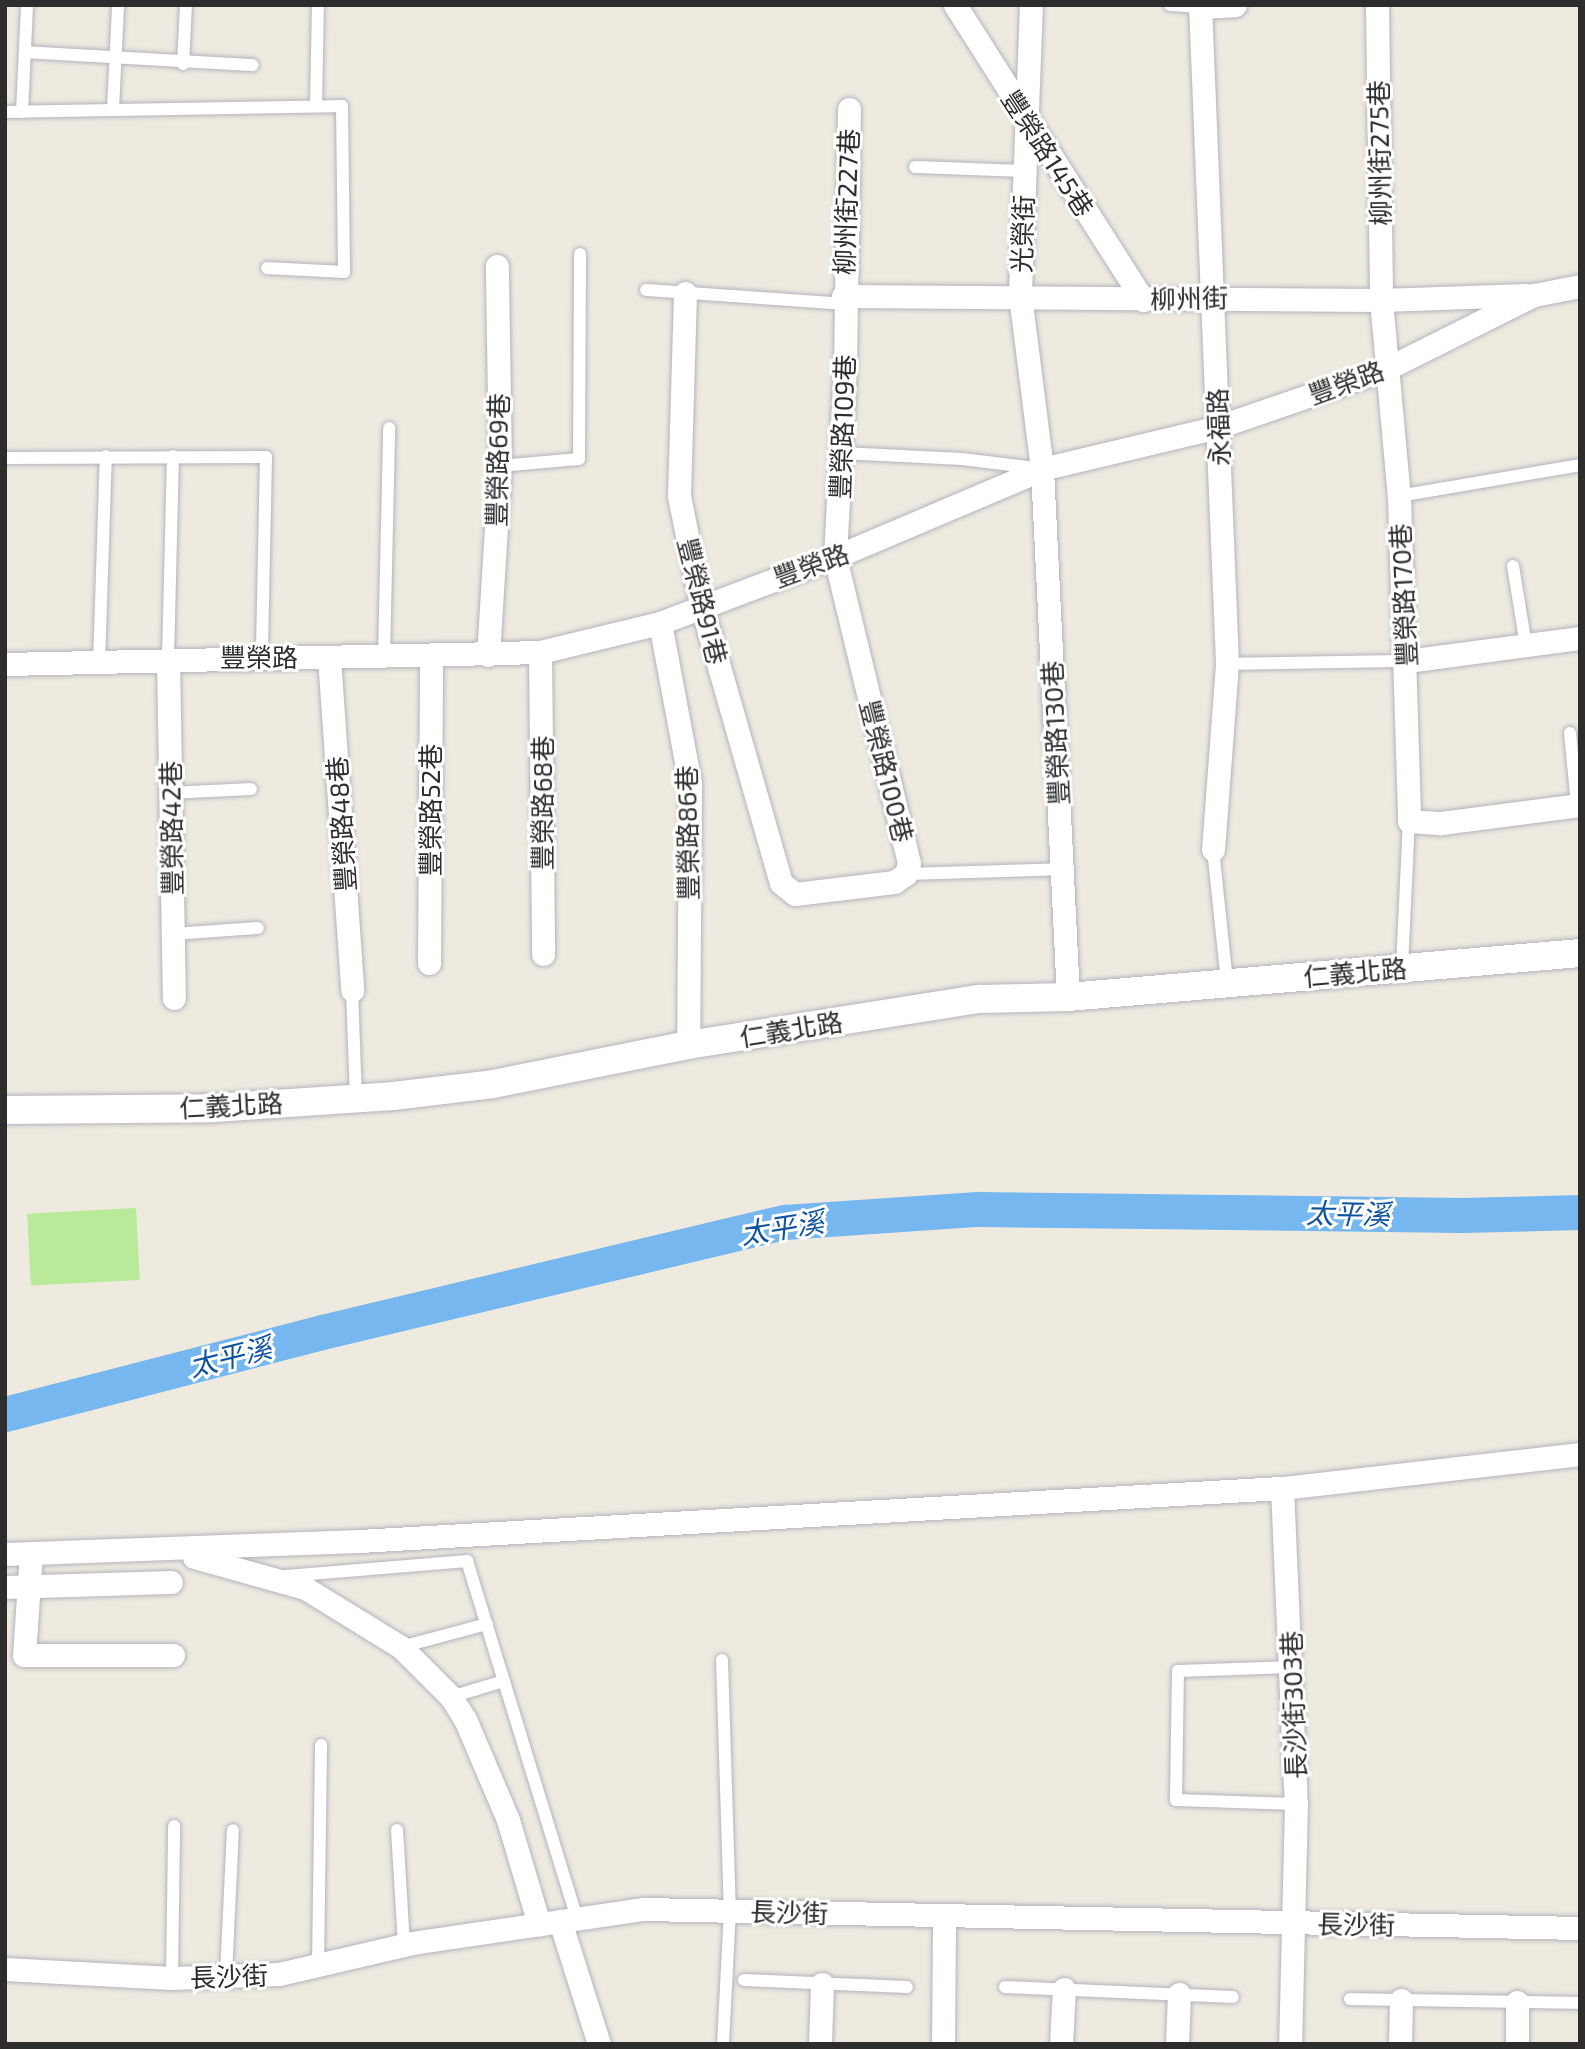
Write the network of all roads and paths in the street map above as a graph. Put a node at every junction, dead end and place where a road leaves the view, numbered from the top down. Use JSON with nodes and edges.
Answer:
{"nodes":[{"id":1,"x":27,"y":5,"type":"edge"},
{"id":2,"x":118,"y":5,"type":"edge"},
{"id":3,"x":186,"y":5,"type":"edge"},
{"id":4,"x":318,"y":5,"type":"edge"},
{"id":5,"x":956,"y":5,"type":"edge"},
{"id":6,"x":1031,"y":5,"type":"edge"},
{"id":7,"x":1170,"y":5,"type":"edge"},
{"id":8,"x":1235,"y":5,"type":"edge"},
{"id":9,"x":1377,"y":5,"type":"edge"},
{"id":10,"x":1200,"y":6,"type":"edge"},
{"id":11,"x":25,"y":52,"type":"junction"},
{"id":12,"x":116,"y":56,"type":"junction"},
{"id":13,"x":183,"y":64,"type":"junction"},
{"id":14,"x":253,"y":65,"type":"dead end"},
{"id":15,"x":316,"y":106,"type":"junction"},
{"id":16,"x":113,"y":109,"type":"junction"},
{"id":17,"x":849,"y":109,"type":"dead end"},
{"id":18,"x":22,"y":111,"type":"junction"},
{"id":19,"x":5,"y":112,"type":"edge"},
{"id":20,"x":1026,"y":121,"type":"junction"},
{"id":21,"x":915,"y":167,"type":"dead end"},
{"id":22,"x":1024,"y":171,"type":"junction"},
{"id":23,"x":580,"y":254,"type":"dead end"},
{"id":24,"x":497,"y":266,"type":"dead end"},
{"id":25,"x":267,"y":268,"type":"dead end"},
{"id":26,"x":1580,"y":286,"type":"edge"},
{"id":27,"x":646,"y":290,"type":"dead end"},
{"id":28,"x":685,"y":293,"type":"junction"},
{"id":29,"x":1020,"y":295,"type":"junction"},
{"id":30,"x":1534,"y":295,"type":"junction"},
{"id":31,"x":1213,"y":297,"type":"junction"},
{"id":32,"x":844,"y":300,"type":"junction"},
{"id":33,"x":1143,"y":300,"type":"junction"},
{"id":34,"x":1381,"y":300,"type":"junction"},
{"id":35,"x":1384,"y":370,"type":"junction"},
{"id":36,"x":1218,"y":427,"type":"junction"},
{"id":37,"x":389,"y":428,"type":"dead end"},
{"id":38,"x":842,"y":453,"type":"junction"},
{"id":39,"x":106,"y":456,"type":"junction"},
{"id":40,"x":173,"y":456,"type":"junction"},
{"id":41,"x":5,"y":458,"type":"edge"},
{"id":42,"x":1580,"y":465,"type":"edge"},
{"id":43,"x":500,"y":466,"type":"junction"},
{"id":44,"x":1042,"y":469,"type":"junction"},
{"id":45,"x":1399,"y":496,"type":"junction"},
{"id":46,"x":835,"y":557,"type":"junction"},
{"id":47,"x":1513,"y":566,"type":"dead end"},
{"id":48,"x":701,"y":604,"type":"junction"},
{"id":49,"x":660,"y":623,"type":"junction"},
{"id":50,"x":1580,"y":638,"type":"edge"},
{"id":51,"x":1526,"y":645,"type":"junction"},
{"id":52,"x":540,"y":652,"type":"junction"},
{"id":53,"x":488,"y":655,"type":"junction"},
{"id":54,"x":262,"y":656,"type":"junction"},
{"id":55,"x":329,"y":657,"type":"junction"},
{"id":56,"x":384,"y":657,"type":"junction"},
{"id":57,"x":431,"y":657,"type":"junction"},
{"id":58,"x":168,"y":659,"type":"junction"},
{"id":59,"x":1407,"y":660,"type":"junction"},
{"id":60,"x":99,"y":663,"type":"junction"},
{"id":61,"x":5,"y":664,"type":"edge"},
{"id":62,"x":1227,"y":664,"type":"junction"},
{"id":63,"x":1570,"y":733,"type":"dead end"},
{"id":64,"x":251,"y":789,"type":"dead end"},
{"id":65,"x":170,"y":793,"type":"junction"},
{"id":66,"x":1578,"y":805,"type":"edge"},
{"id":67,"x":1409,"y":821,"type":"junction"},
{"id":68,"x":1213,"y":849,"type":"joint"},
{"id":69,"x":1061,"y":869,"type":"junction"},
{"id":70,"x":906,"y":874,"type":"junction"},
{"id":71,"x":795,"y":894,"type":"joint"},
{"id":72,"x":258,"y":928,"type":"dead end"},
{"id":73,"x":172,"y":934,"type":"junction"},
{"id":74,"x":1580,"y":953,"type":"edge"},
{"id":75,"x":543,"y":954,"type":"dead end"},
{"id":76,"x":429,"y":963,"type":"dead end"},
{"id":77,"x":1402,"y":967,"type":"junction"},
{"id":78,"x":1227,"y":983,"type":"junction"},
{"id":79,"x":352,"y":990,"type":"joint"},
{"id":80,"x":1068,"y":997,"type":"junction"},
{"id":81,"x":174,"y":998,"type":"dead end"},
{"id":82,"x":688,"y":1045,"type":"junction"},
{"id":83,"x":356,"y":1099,"type":"junction"},
{"id":84,"x":5,"y":1110,"type":"edge"},
{"id":85,"x":1580,"y":1454,"type":"edge"},
{"id":86,"x":1282,"y":1488,"type":"junction"},
{"id":87,"x":167,"y":1551,"type":"junction"},
{"id":88,"x":31,"y":1553,"type":"junction"},
{"id":89,"x":5,"y":1554,"type":"edge"},
{"id":90,"x":270,"y":1577,"type":"junction"},
{"id":91,"x":171,"y":1581,"type":"dead end"},
{"id":92,"x":29,"y":1586,"type":"junction"},
{"id":93,"x":5,"y":1587,"type":"edge"},
{"id":94,"x":487,"y":1625,"type":"junction"},
{"id":95,"x":401,"y":1647,"type":"junction"},
{"id":96,"x":173,"y":1655,"type":"dead end"},
{"id":97,"x":722,"y":1660,"type":"dead end"},
{"id":98,"x":1292,"y":1667,"type":"junction"},
{"id":99,"x":504,"y":1681,"type":"junction"},
{"id":100,"x":451,"y":1697,"type":"junction"},
{"id":101,"x":321,"y":1745,"type":"dead end"},
{"id":102,"x":1296,"y":1804,"type":"junction"},
{"id":103,"x":174,"y":1826,"type":"dead end"},
{"id":104,"x":233,"y":1830,"type":"dead end"},
{"id":105,"x":397,"y":1830,"type":"dead end"},
{"id":106,"x":730,"y":1910,"type":"junction"},
{"id":107,"x":944,"y":1917,"type":"junction"},
{"id":108,"x":559,"y":1921,"type":"junction"},
{"id":109,"x":1296,"y":1922,"type":"junction"},
{"id":110,"x":1580,"y":1928,"type":"edge"},
{"id":111,"x":404,"y":1945,"type":"junction"},
{"id":112,"x":318,"y":1965,"type":"junction"},
{"id":113,"x":5,"y":1969,"type":"edge"},
{"id":114,"x":226,"y":1976,"type":"junction"},
{"id":115,"x":172,"y":1978,"type":"junction"},
{"id":116,"x":744,"y":1980,"type":"dead end"},
{"id":117,"x":822,"y":1983,"type":"junction"},
{"id":118,"x":907,"y":1987,"type":"dead end"},
{"id":119,"x":1005,"y":1987,"type":"dead end"},
{"id":120,"x":1064,"y":1989,"type":"junction"},
{"id":121,"x":1179,"y":1994,"type":"junction"},
{"id":122,"x":1233,"y":1997,"type":"dead end"},
{"id":123,"x":1350,"y":1999,"type":"dead end"},
{"id":124,"x":1401,"y":2000,"type":"junction"},
{"id":125,"x":1517,"y":2002,"type":"junction"},
{"id":126,"x":1580,"y":2003,"type":"edge"},
{"id":127,"x":599,"y":2044,"type":"edge"},
{"id":128,"x":723,"y":2044,"type":"edge"},
{"id":129,"x":820,"y":2044,"type":"edge"},
{"id":130,"x":943,"y":2044,"type":"edge"},
{"id":131,"x":1061,"y":2044,"type":"edge"},
{"id":132,"x":1177,"y":2044,"type":"edge"},
{"id":133,"x":1290,"y":2044,"type":"edge"},
{"id":134,"x":1400,"y":2044,"type":"edge"},
{"id":135,"x":1517,"y":2044,"type":"edge"}],
"edges":[{"from":1,"to":11,"type":"lane"},
{"from":2,"to":12,"type":"lane"},
{"from":3,"to":13,"type":"lane"},
{"from":4,"to":15,"type":"lane"},
{"from":5,"to":20,"type":"street","name":"豐榮路145巷"},
{"from":6,"to":20,"type":"street","name":"光榮街"},
{"from":7,"to":10,"type":"lane"},
{"from":8,"to":10,"type":"street"},
{"from":9,"to":34,"type":"street","name":"柳州街275巷"},
{"from":10,"to":31,"type":"street","name":"永福路"},
{"from":11,"to":12,"type":"lane"},
{"from":11,"to":18,"type":"lane"},
{"from":12,"to":13,"type":"lane"},
{"from":12,"to":16,"type":"lane"},
{"from":13,"to":14,"type":"lane"},
{"from":15,"to":16,"type":"lane"},
{"from":15,"to":25,"type":"lane"},
{"from":16,"to":18,"type":"lane"},
{"from":17,"to":32,"type":"street","name":"柳州街227巷"},
{"from":18,"to":19,"type":"lane"},
{"from":20,"to":22,"type":"street","name":"光榮街"},
{"from":20,"to":33,"type":"street","name":"豐榮路145巷"},
{"from":21,"to":22,"type":"lane"},
{"from":22,"to":29,"type":"street","name":"光榮街"},
{"from":23,"to":43,"type":"lane"},
{"from":24,"to":43,"type":"street","name":"豐榮路69巷"},
{"from":26,"to":30,"type":"street","name":"豐榮路"},
{"from":27,"to":28,"type":"lane"},
{"from":28,"to":32,"type":"lane"},
{"from":28,"to":48,"type":"street","name":"豐榮路91巷"},
{"from":29,"to":32,"type":"street","name":"柳州街"},
{"from":29,"to":33,"type":"street","name":"柳州街"},
{"from":29,"to":44,"type":"street","name":"光榮街"},
{"from":30,"to":34,"type":"street","name":"柳州街"},
{"from":30,"to":35,"type":"street","name":"豐榮路"},
{"from":31,"to":33,"type":"street","name":"柳州街"},
{"from":31,"to":34,"type":"street","name":"柳州街"},
{"from":31,"to":36,"type":"street","name":"永福路"},
{"from":32,"to":38,"type":"street","name":"豐榮路109巷"},
{"from":34,"to":35,"type":"street","name":"柳州街275巷"},
{"from":35,"to":36,"type":"street","name":"豐榮路"},
{"from":35,"to":45,"type":"street","name":"豐榮路170巷"},
{"from":36,"to":44,"type":"street","name":"豐榮路"},
{"from":36,"to":62,"type":"street","name":"永福路"},
{"from":37,"to":56,"type":"lane"},
{"from":38,"to":44,"type":"lane"},
{"from":38,"to":46,"type":"street","name":"豐榮路109巷"},
{"from":39,"to":40,"type":"lane"},
{"from":39,"to":41,"type":"lane"},
{"from":39,"to":60,"type":"lane"},
{"from":40,"to":54,"type":"lane"},
{"from":40,"to":58,"type":"lane"},
{"from":42,"to":45,"type":"lane"},
{"from":43,"to":53,"type":"street","name":"豐榮路69巷"},
{"from":44,"to":46,"type":"street","name":"豐榮路"},
{"from":44,"to":69,"type":"street","name":"豐榮路130巷"},
{"from":45,"to":59,"type":"street","name":"豐榮路170巷"},
{"from":46,"to":48,"type":"street","name":"豐榮路"},
{"from":46,"to":70,"type":"street","name":"豐榮路100巷"},
{"from":47,"to":51,"type":"lane"},
{"from":48,"to":49,"type":"street","name":"豐榮路"},
{"from":48,"to":71,"type":"street","name":"豐榮路91巷"},
{"from":49,"to":52,"type":"street","name":"豐榮路"},
{"from":49,"to":82,"type":"street","name":"豐榮路86巷"},
{"from":50,"to":51,"type":"street"},
{"from":51,"to":59,"type":"street"},
{"from":52,"to":53,"type":"street","name":"豐榮路"},
{"from":52,"to":75,"type":"street","name":"豐榮路68巷"},
{"from":53,"to":57,"type":"street","name":"豐榮路"},
{"from":54,"to":55,"type":"street","name":"豐榮路"},
{"from":54,"to":58,"type":"street","name":"豐榮路"},
{"from":55,"to":56,"type":"street","name":"豐榮路"},
{"from":55,"to":79,"type":"street","name":"豐榮路48巷"},
{"from":56,"to":57,"type":"street","name":"豐榮路"},
{"from":57,"to":76,"type":"street","name":"豐榮路52巷"},
{"from":58,"to":60,"type":"street","name":"豐榮路"},
{"from":58,"to":65,"type":"street","name":"豐榮路42巷"},
{"from":59,"to":62,"type":"lane"},
{"from":59,"to":67,"type":"street","name":"豐榮路170巷"},
{"from":60,"to":61,"type":"street","name":"豐榮路"},
{"from":62,"to":68,"type":"street","name":"永福路"},
{"from":63,"to":66,"type":"lane"},
{"from":64,"to":65,"type":"lane"},
{"from":65,"to":73,"type":"street","name":"豐榮路42巷"},
{"from":66,"to":67,"type":"street"},
{"from":67,"to":77,"type":"lane"},
{"from":68,"to":78,"type":"lane"},
{"from":69,"to":70,"type":"lane"},
{"from":69,"to":80,"type":"street","name":"豐榮路130巷"},
{"from":70,"to":71,"type":"street","name":"豐榮路100巷"},
{"from":72,"to":73,"type":"lane"},
{"from":73,"to":81,"type":"street","name":"豐榮路42巷"},
{"from":74,"to":77,"type":"street","name":"仁義北路"},
{"from":77,"to":78,"type":"street","name":"仁義北路"},
{"from":78,"to":80,"type":"street","name":"仁義北路"},
{"from":79,"to":83,"type":"lane"},
{"from":80,"to":82,"type":"street","name":"仁義北路"},
{"from":82,"to":83,"type":"street","name":"仁義北路"},
{"from":83,"to":84,"type":"street","name":"仁義北路"},
{"from":85,"to":86,"type":"street"},
{"from":86,"to":87,"type":"street"},
{"from":86,"to":98,"type":"street","name":"長沙街303巷"},
{"from":87,"to":88,"type":"street"},
{"from":87,"to":90,"type":"street"},
{"from":88,"to":89,"type":"street"},
{"from":88,"to":92,"type":"street"},
{"from":90,"to":94,"type":"lane"},
{"from":90,"to":95,"type":"street"},
{"from":91,"to":92,"type":"street"},
{"from":92,"to":93,"type":"street"},
{"from":92,"to":96,"type":"street"},
{"from":94,"to":95,"type":"lane"},
{"from":94,"to":99,"type":"lane"},
{"from":95,"to":100,"type":"street"},
{"from":97,"to":106,"type":"lane"},
{"from":98,"to":102,"type":"street","name":"長沙街303巷"},
{"from":98,"to":102,"type":"lane"},
{"from":99,"to":100,"type":"lane"},
{"from":99,"to":108,"type":"lane"},
{"from":100,"to":108,"type":"street"},
{"from":101,"to":112,"type":"lane"},
{"from":102,"to":109,"type":"street","name":"長沙街303巷"},
{"from":103,"to":115,"type":"lane"},
{"from":104,"to":114,"type":"lane"},
{"from":105,"to":111,"type":"lane"},
{"from":106,"to":107,"type":"street","name":"長沙街"},
{"from":106,"to":108,"type":"street","name":"長沙街"},
{"from":106,"to":128,"type":"lane"},
{"from":107,"to":109,"type":"street","name":"長沙街"},
{"from":107,"to":130,"type":"street"},
{"from":108,"to":111,"type":"street","name":"長沙街"},
{"from":108,"to":127,"type":"street"},
{"from":109,"to":110,"type":"street","name":"長沙街"},
{"from":109,"to":133,"type":"street","name":"長沙街303巷"},
{"from":111,"to":112,"type":"street","name":"長沙街"},
{"from":112,"to":114,"type":"street","name":"長沙街"},
{"from":113,"to":115,"type":"street","name":"長沙街"},
{"from":114,"to":115,"type":"street","name":"長沙街"},
{"from":116,"to":117,"type":"lane"},
{"from":117,"to":118,"type":"lane"},
{"from":117,"to":129,"type":"street"},
{"from":119,"to":120,"type":"lane"},
{"from":120,"to":121,"type":"lane"},
{"from":120,"to":131,"type":"street"},
{"from":121,"to":122,"type":"lane"},
{"from":121,"to":132,"type":"street"},
{"from":123,"to":124,"type":"lane"},
{"from":124,"to":125,"type":"lane"},
{"from":124,"to":134,"type":"street"},
{"from":125,"to":126,"type":"lane"},
{"from":125,"to":135,"type":"street"}]}
